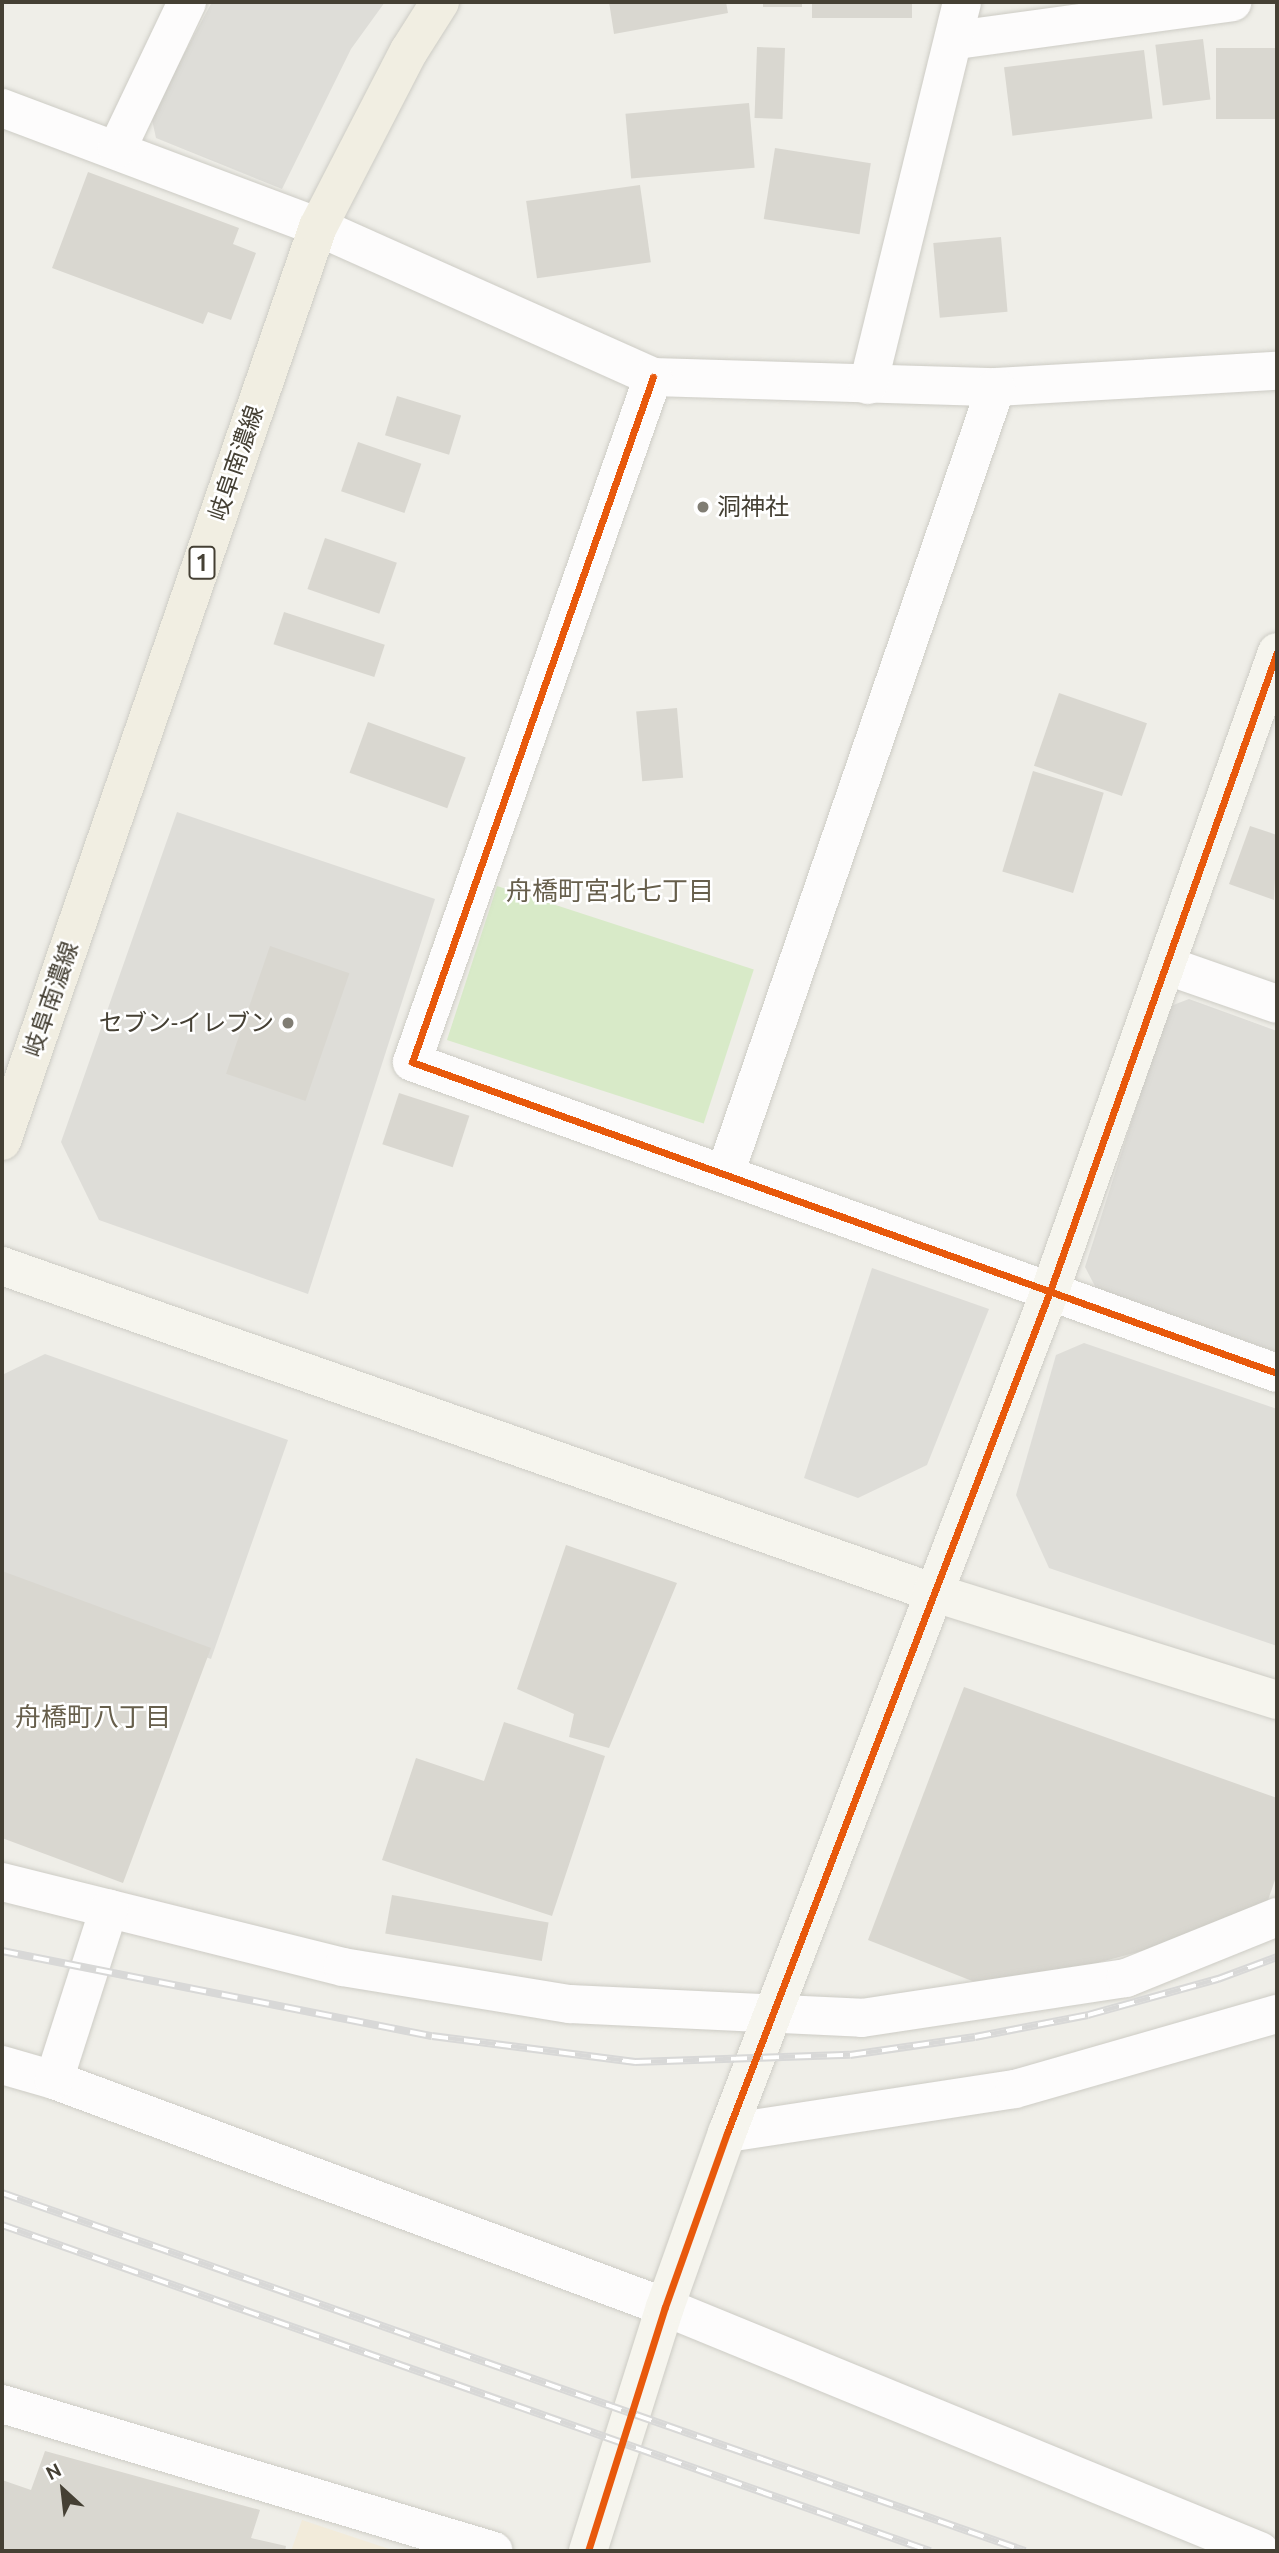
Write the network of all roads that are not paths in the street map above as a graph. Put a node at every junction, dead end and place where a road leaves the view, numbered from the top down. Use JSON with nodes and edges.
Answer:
{"nodes":[{"id":1,"x":187,"y":2,"type":"edge"},
{"id":2,"x":440,"y":2,"type":"edge"},
{"id":3,"x":962,"y":2,"type":"edge"},
{"id":4,"x":1233,"y":2,"type":"edge"},
{"id":5,"x":956,"y":40,"type":"junction"},
{"id":6,"x":2,"y":108,"type":"edge"},
{"id":7,"x":117,"y":149,"type":"junction"},
{"id":8,"x":318,"y":227,"type":"junction"},
{"id":9,"x":1277,"y":371,"type":"edge"},
{"id":10,"x":653,"y":377,"type":"junction"},
{"id":11,"x":867,"y":385,"type":"junction"},
{"id":12,"x":996,"y":387,"type":"junction"},
{"id":13,"x":1277,"y":652,"type":"edge"},
{"id":14,"x":1168,"y":965,"type":"junction"},
{"id":15,"x":1277,"y":1004,"type":"edge"},
{"id":16,"x":2,"y":1141,"type":"edge"},
{"id":17,"x":725,"y":1174,"type":"junction"},
{"id":18,"x":2,"y":1266,"type":"edge"},
{"id":19,"x":1050,"y":1291,"type":"junction"},
{"id":20,"x":1277,"y":1373,"type":"edge"},
{"id":21,"x":932,"y":1592,"type":"junction"},
{"id":22,"x":1277,"y":1700,"type":"edge"},
{"id":23,"x":2,"y":1882,"type":"edge"},
{"id":24,"x":109,"y":1909,"type":"junction"},
{"id":25,"x":1275,"y":1924,"type":"edge"},
{"id":26,"x":771,"y":2013,"type":"junction"},
{"id":27,"x":1277,"y":2014,"type":"edge"},
{"id":28,"x":2,"y":2065,"type":"edge"},
{"id":29,"x":54,"y":2080,"type":"junction"},
{"id":30,"x":727,"y":2133,"type":"junction"},
{"id":31,"x":665,"y":2307,"type":"junction"},
{"id":32,"x":2,"y":2404,"type":"edge"},
{"id":33,"x":494,"y":2551,"type":"edge"},
{"id":34,"x":587,"y":2551,"type":"edge"},
{"id":35,"x":1260,"y":2551,"type":"edge"}],
"edges":[{"from":1,"to":7,"type":"street"},
{"from":2,"to":8,"type":"main road","name":"岐阜南濃線","number":"1"},
{"from":3,"to":5,"type":"street"},
{"from":4,"to":5,"type":"street"},
{"from":5,"to":11,"type":"street"},
{"from":6,"to":7,"type":"street"},
{"from":7,"to":8,"type":"street"},
{"from":8,"to":10,"type":"street"},
{"from":8,"to":16,"type":"main road","name":"岐阜南濃線","number":"1"},
{"from":9,"to":12,"type":"street"},
{"from":10,"to":11,"type":"street"},
{"from":10,"to":17,"type":"street"},
{"from":11,"to":12,"type":"street"},
{"from":12,"to":17,"type":"street"},
{"from":13,"to":14,"type":"street"},
{"from":14,"to":15,"type":"street"},
{"from":14,"to":19,"type":"street"},
{"from":17,"to":19,"type":"street"},
{"from":18,"to":21,"type":"street"},
{"from":19,"to":20,"type":"street"},
{"from":19,"to":21,"type":"street"},
{"from":21,"to":22,"type":"street"},
{"from":21,"to":26,"type":"street"},
{"from":23,"to":24,"type":"street"},
{"from":24,"to":26,"type":"street"},
{"from":24,"to":29,"type":"street"},
{"from":25,"to":26,"type":"street"},
{"from":26,"to":30,"type":"street"},
{"from":27,"to":30,"type":"street"},
{"from":28,"to":29,"type":"street"},
{"from":29,"to":31,"type":"street"},
{"from":30,"to":31,"type":"street"},
{"from":31,"to":34,"type":"street"},
{"from":31,"to":35,"type":"street"},
{"from":32,"to":33,"type":"street"}]}
